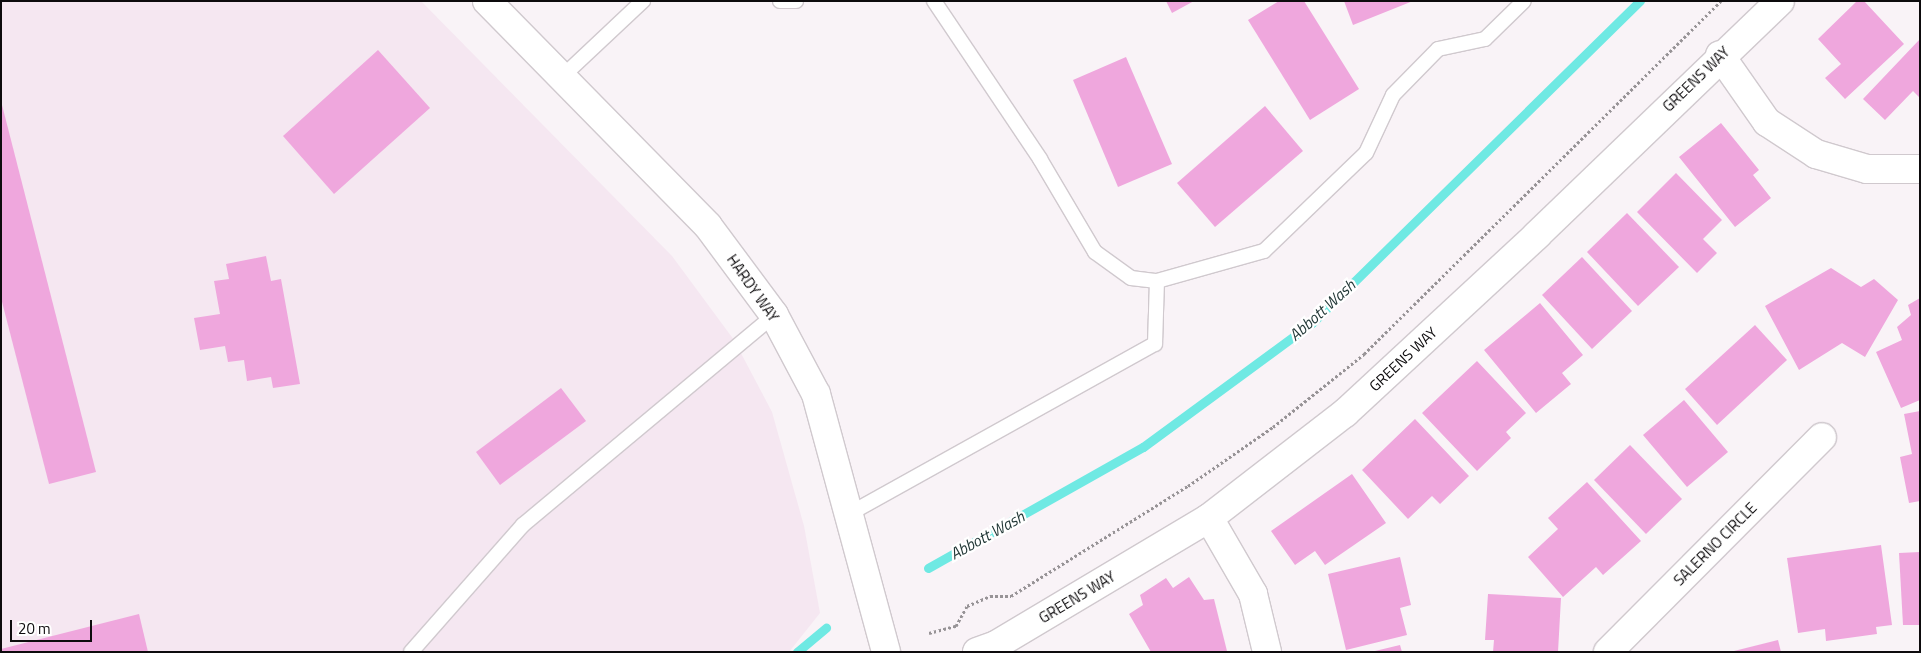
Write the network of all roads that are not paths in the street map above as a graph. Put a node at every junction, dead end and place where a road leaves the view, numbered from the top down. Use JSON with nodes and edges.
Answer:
{"nodes":[{"id":1,"x":487,"y":1,"type":"edge"},
{"id":2,"x":643,"y":1,"type":"edge"},
{"id":3,"x":780,"y":1,"type":"edge"},
{"id":4,"x":796,"y":1,"type":"edge"},
{"id":5,"x":934,"y":1,"type":"edge"},
{"id":6,"x":1524,"y":1,"type":"edge"},
{"id":7,"x":1780,"y":1,"type":"edge"},
{"id":8,"x":1720,"y":55,"type":"junction"},
{"id":9,"x":563,"y":76,"type":"junction"},
{"id":10,"x":1920,"y":168,"type":"edge"},
{"id":11,"x":1157,"y":281,"type":"junction"},
{"id":12,"x":774,"y":315,"type":"junction"},
{"id":13,"x":1822,"y":437,"type":"dead end"},
{"id":14,"x":849,"y":514,"type":"junction"},
{"id":15,"x":1209,"y":518,"type":"junction"},
{"id":16,"x":990,"y":650,"type":"edge"},
{"id":17,"x":411,"y":652,"type":"edge"},
{"id":18,"x":886,"y":652,"type":"edge"},
{"id":19,"x":1267,"y":652,"type":"edge"},
{"id":20,"x":1608,"y":652,"type":"edge"}],
"edges":[{"from":1,"to":9,"type":"street","name":"HARDY WAY"},
{"from":2,"to":9,"type":"lane"},
{"from":3,"to":4,"type":"lane"},
{"from":5,"to":11,"type":"lane"},
{"from":6,"to":11,"type":"lane"},
{"from":7,"to":8,"type":"street","name":"GREENS WAY"},
{"from":8,"to":10,"type":"street"},
{"from":8,"to":15,"type":"street","name":"GREENS WAY"},
{"from":9,"to":12,"type":"street","name":"HARDY WAY"},
{"from":11,"to":14,"type":"lane"},
{"from":12,"to":14,"type":"street","name":"HARDY WAY"},
{"from":12,"to":17,"type":"lane"},
{"from":13,"to":20,"type":"street","name":"SALERNO CIRCLE"},
{"from":14,"to":18,"type":"street","name":"HARDY WAY"},
{"from":15,"to":16,"type":"street","name":"GREENS WAY"},
{"from":15,"to":19,"type":"street"}]}
